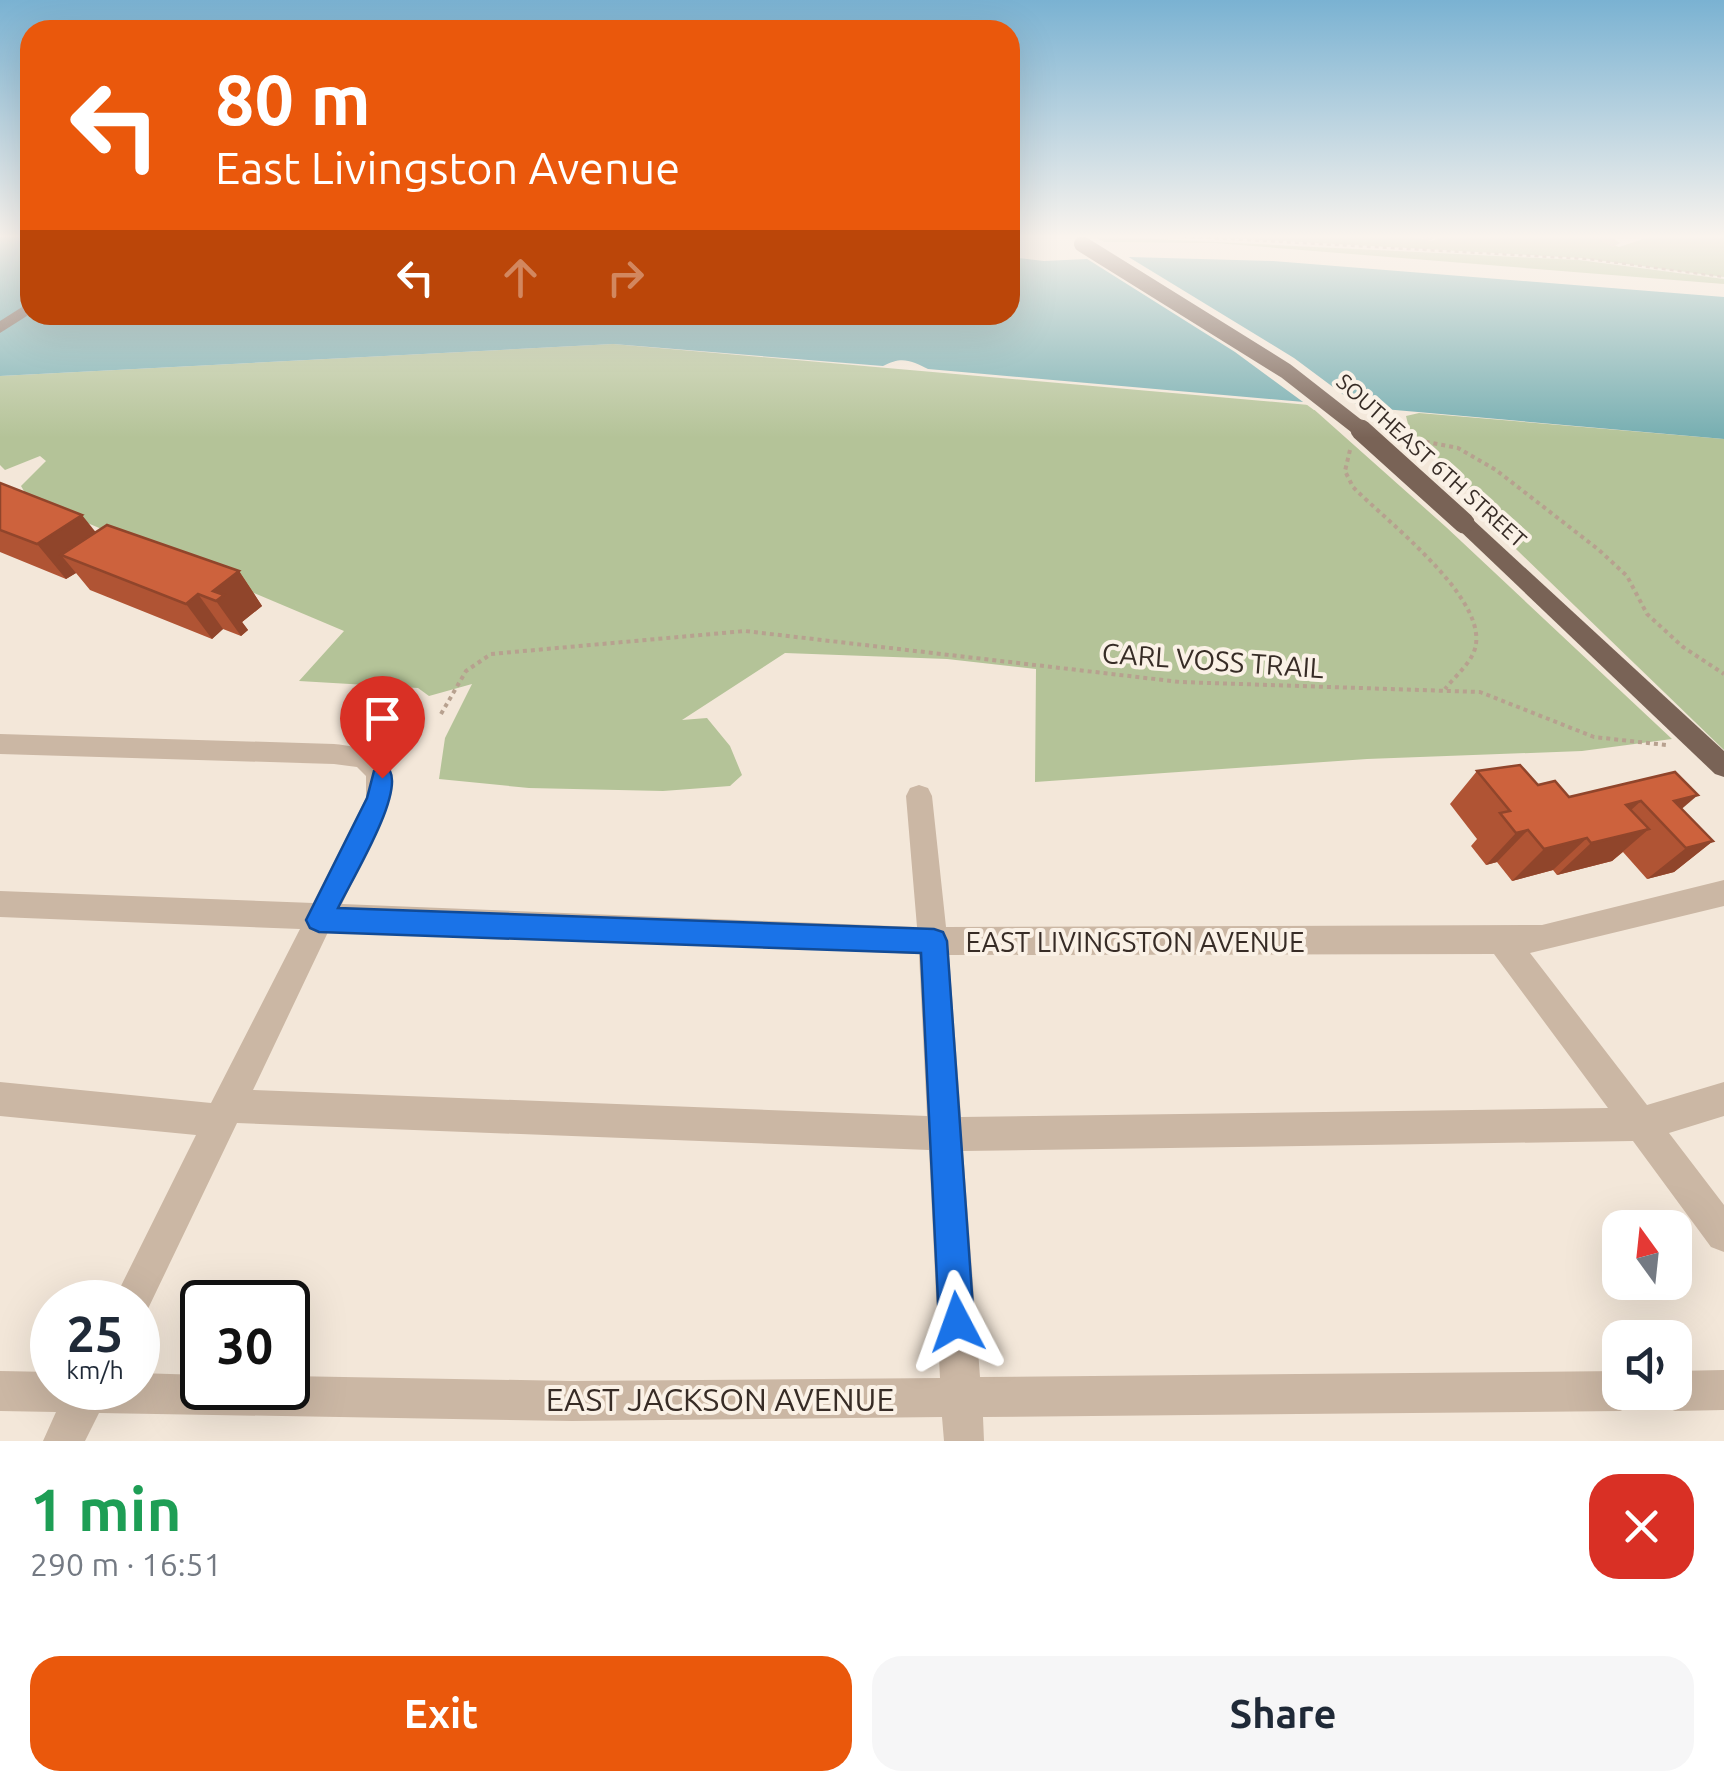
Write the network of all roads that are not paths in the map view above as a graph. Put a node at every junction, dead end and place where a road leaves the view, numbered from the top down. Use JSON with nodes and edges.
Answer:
{"nodes":[{"id":1,"x":1177,"y":303,"type":"edge"},
{"id":2,"x":0,"y":744,"type":"edge"},
{"id":3,"x":1724,"y":768,"type":"edge"},
{"id":4,"x":919,"y":796,"type":"dead end"},
{"id":5,"x":1724,"y":892,"type":"edge"},
{"id":6,"x":0,"y":904,"type":"edge"},
{"id":7,"x":319,"y":920,"type":"junction"},
{"id":8,"x":1502,"y":940,"type":"junction"},
{"id":9,"x":934,"y":941,"type":"junction"},
{"id":10,"x":1724,"y":1098,"type":"edge"},
{"id":11,"x":0,"y":1100,"type":"edge"},
{"id":12,"x":223,"y":1114,"type":"junction"},
{"id":13,"x":1641,"y":1124,"type":"junction"},
{"id":14,"x":945,"y":1134,"type":"junction"},
{"id":15,"x":1724,"y":1234,"type":"edge"},
{"id":16,"x":143,"y":1280,"type":"edge"},
{"id":17,"x":1724,"y":1390,"type":"edge"},
{"id":18,"x":30,"y":1391,"type":"edge"},
{"id":19,"x":1692,"y":1391,"type":"edge"},
{"id":20,"x":0,"y":1392,"type":"edge"},
{"id":21,"x":160,"y":1392,"type":"edge"},
{"id":22,"x":1602,"y":1392,"type":"edge"},
{"id":23,"x":961,"y":1398,"type":"junction"},
{"id":24,"x":79,"y":1410,"type":"edge"},
{"id":25,"x":63,"y":1441,"type":"edge"},
{"id":26,"x":964,"y":1441,"type":"edge"}],
"edges":[{"from":1,"to":3,"type":"main road","name":"SOUTHEAST 6TH STREET","bridge":true},
{"from":2,"to":7,"type":"street"},
{"from":4,"to":9,"type":"street"},
{"from":5,"to":8,"type":"street","name":"EAST LIVINGSTON AVENUE"},
{"from":6,"to":7,"type":"street","name":"EAST LIVINGSTON AVENUE"},
{"from":7,"to":9,"type":"street","name":"EAST LIVINGSTON AVENUE"},
{"from":7,"to":12,"type":"street"},
{"from":8,"to":9,"type":"street","name":"EAST LIVINGSTON AVENUE"},
{"from":8,"to":13,"type":"street"},
{"from":9,"to":14,"type":"street"},
{"from":10,"to":13,"type":"street"},
{"from":11,"to":12,"type":"street"},
{"from":12,"to":14,"type":"street"},
{"from":12,"to":16,"type":"street"},
{"from":13,"to":14,"type":"street"},
{"from":13,"to":15,"type":"street"},
{"from":14,"to":23,"type":"street"},
{"from":17,"to":19,"type":"street"},
{"from":18,"to":20,"type":"street","name":"EAST JACKSON AVENUE"},
{"from":21,"to":23,"type":"street","name":"EAST JACKSON AVENUE"},
{"from":22,"to":23,"type":"street","name":"EAST JACKSON AVENUE"},
{"from":23,"to":26,"type":"street"},
{"from":24,"to":25,"type":"street"}]}
